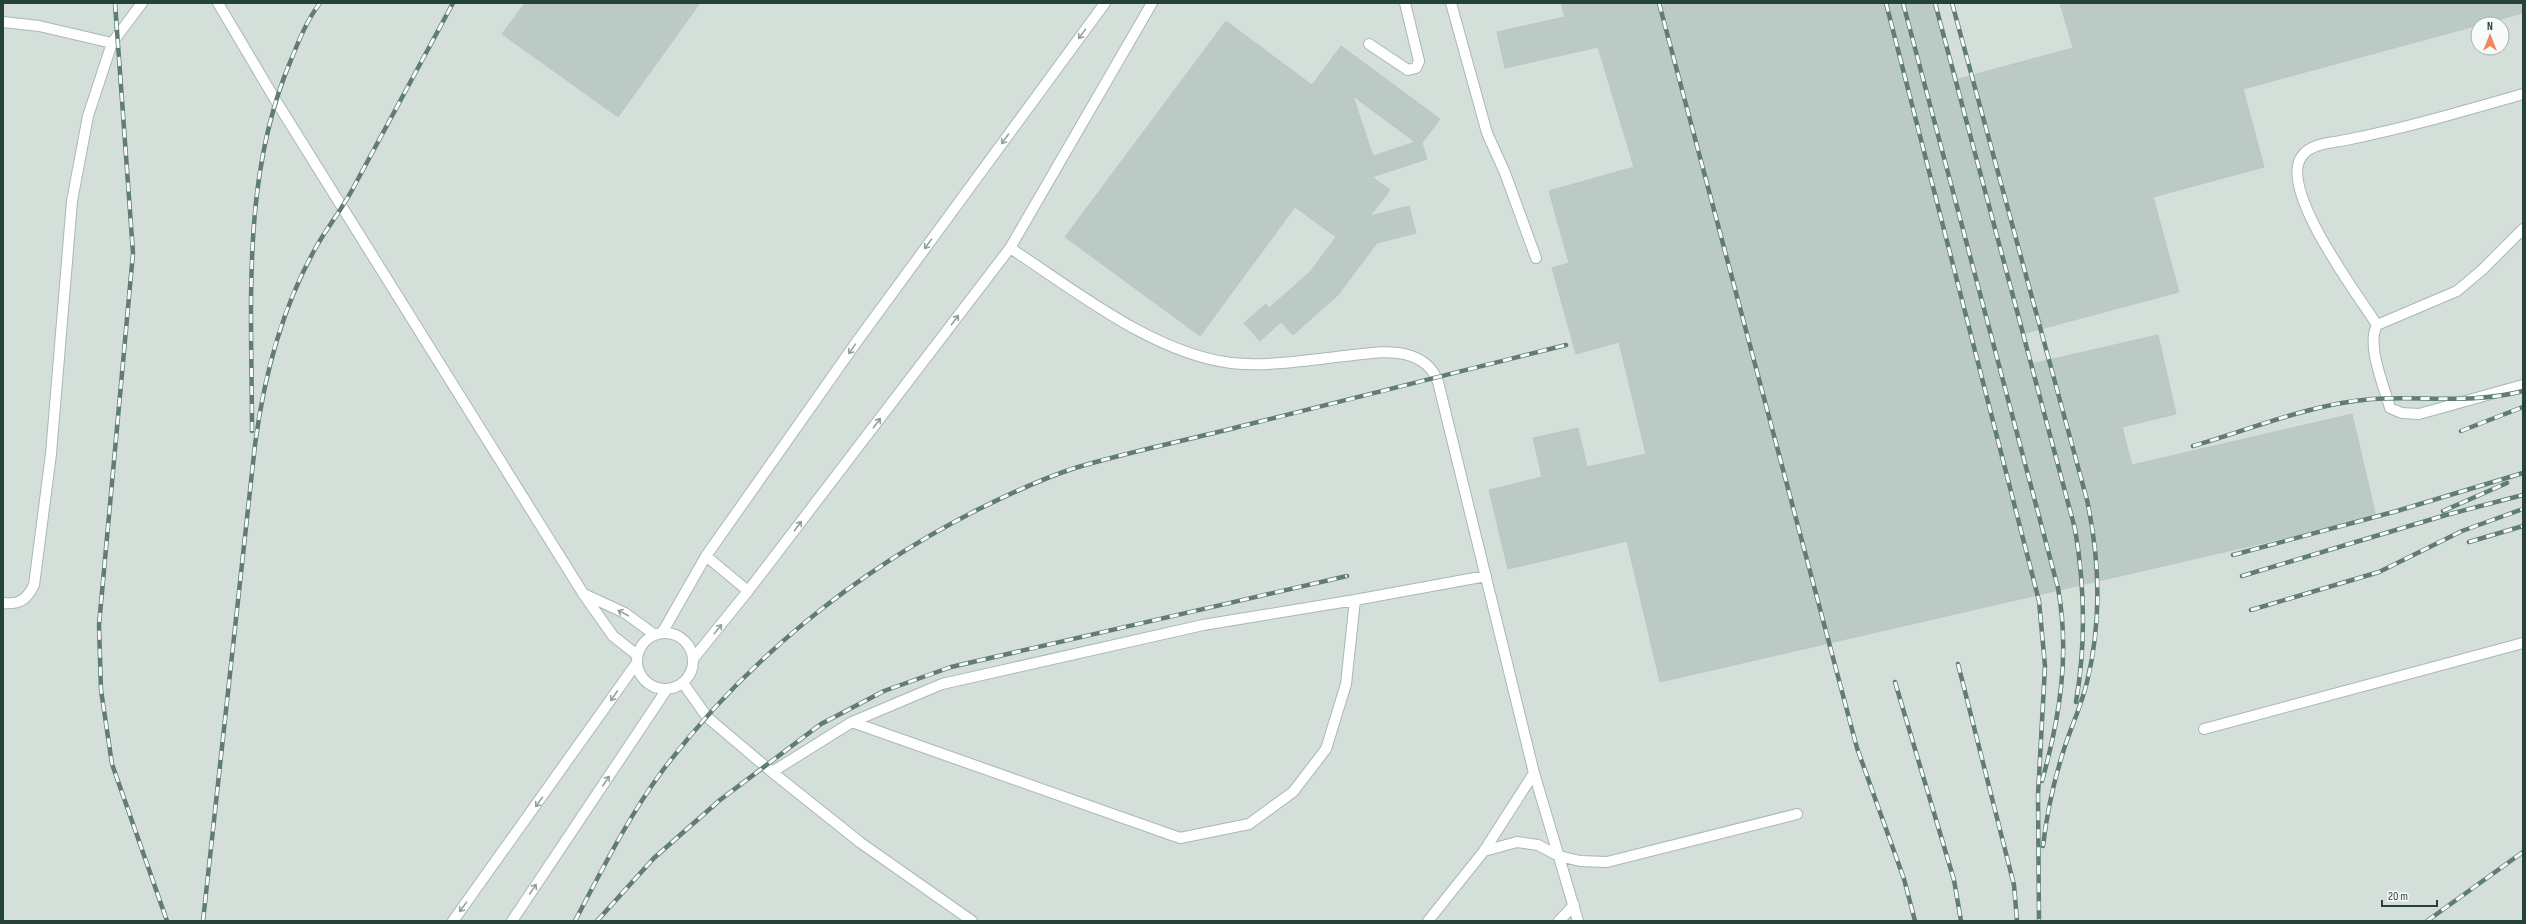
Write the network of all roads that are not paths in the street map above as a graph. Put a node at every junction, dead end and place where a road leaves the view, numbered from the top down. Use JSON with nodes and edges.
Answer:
{"nodes":[{"id":1,"x":142,"y":3,"type":"edge"},
{"id":2,"x":218,"y":3,"type":"edge"},
{"id":3,"x":1105,"y":3,"type":"edge"},
{"id":4,"x":1152,"y":3,"type":"edge"},
{"id":5,"x":1404,"y":3,"type":"edge"},
{"id":6,"x":1451,"y":3,"type":"edge"},
{"id":7,"x":3,"y":22,"type":"edge"},
{"id":8,"x":112,"y":43,"type":"junction"},
{"id":9,"x":1369,"y":44,"type":"dead end"},
{"id":10,"x":2523,"y":94,"type":"edge"},
{"id":11,"x":2523,"y":229,"type":"edge"},
{"id":12,"x":1010,"y":248,"type":"junction"},
{"id":13,"x":1536,"y":258,"type":"dead end"},
{"id":14,"x":2378,"y":325,"type":"junction"},
{"id":15,"x":2523,"y":385,"type":"edge"},
{"id":16,"x":706,"y":556,"type":"junction"},
{"id":17,"x":1486,"y":576,"type":"junction"},
{"id":18,"x":748,"y":591,"type":"junction"},
{"id":19,"x":584,"y":595,"type":"junction"},
{"id":20,"x":1355,"y":600,"type":"junction"},
{"id":21,"x":3,"y":603,"type":"edge"},
{"id":22,"x":658,"y":634,"type":"junction"},
{"id":23,"x":2523,"y":643,"type":"edge"},
{"id":24,"x":693,"y":659,"type":"junction"},
{"id":25,"x":637,"y":660,"type":"junction"},
{"id":26,"x":683,"y":683,"type":"junction"},
{"id":27,"x":667,"y":690,"type":"junction"},
{"id":28,"x":852,"y":722,"type":"junction"},
{"id":29,"x":2204,"y":729,"type":"dead end"},
{"id":30,"x":772,"y":772,"type":"junction"},
{"id":31,"x":1534,"y":773,"type":"junction"},
{"id":32,"x":1797,"y":814,"type":"dead end"},
{"id":33,"x":1484,"y":851,"type":"junction"},
{"id":34,"x":1559,"y":856,"type":"junction"},
{"id":35,"x":1574,"y":905,"type":"junction"},
{"id":36,"x":453,"y":921,"type":"edge"},
{"id":37,"x":512,"y":921,"type":"edge"},
{"id":38,"x":972,"y":921,"type":"edge"},
{"id":39,"x":1428,"y":921,"type":"edge"},
{"id":40,"x":1560,"y":921,"type":"edge"},
{"id":41,"x":1578,"y":921,"type":"edge"}],
"edges":[{"from":1,"to":8,"type":"lane"},
{"from":2,"to":19,"type":"lane"},
{"from":3,"to":16,"type":"lane","one_way":true},
{"from":4,"to":12,"type":"lane"},
{"from":5,"to":9,"type":"lane"},
{"from":6,"to":13,"type":"lane"},
{"from":7,"to":8,"type":"lane"},
{"from":8,"to":21,"type":"lane"},
{"from":10,"to":14,"type":"lane"},
{"from":11,"to":14,"type":"lane"},
{"from":12,"to":17,"type":"lane"},
{"from":18,"to":12,"type":"lane","one_way":true},
{"from":14,"to":15,"type":"lane"},
{"from":16,"to":18,"type":"lane"},
{"from":16,"to":22,"type":"lane"},
{"from":17,"to":20,"type":"lane"},
{"from":17,"to":31,"type":"lane"},
{"from":24,"to":18,"type":"lane","one_way":true},
{"from":22,"to":19,"type":"lane","one_way":true},
{"from":19,"to":25,"type":"lane"},
{"from":20,"to":28,"type":"lane"},
{"from":20,"to":28,"type":"lane"},
{"from":22,"to":24,"type":"lane"},
{"from":22,"to":25,"type":"lane"},
{"from":23,"to":29,"type":"lane"},
{"from":24,"to":26,"type":"lane"},
{"from":25,"to":27,"type":"lane"},
{"from":25,"to":36,"type":"lane","one_way":true},
{"from":26,"to":27,"type":"lane"},
{"from":26,"to":30,"type":"lane"},
{"from":37,"to":27,"type":"lane","one_way":true},
{"from":28,"to":30,"type":"lane"},
{"from":30,"to":38,"type":"lane"},
{"from":31,"to":33,"type":"lane"},
{"from":31,"to":34,"type":"lane"},
{"from":32,"to":34,"type":"lane"},
{"from":33,"to":34,"type":"lane"},
{"from":33,"to":39,"type":"lane"},
{"from":34,"to":35,"type":"lane"},
{"from":35,"to":40,"type":"lane"},
{"from":35,"to":41,"type":"lane"}]}
